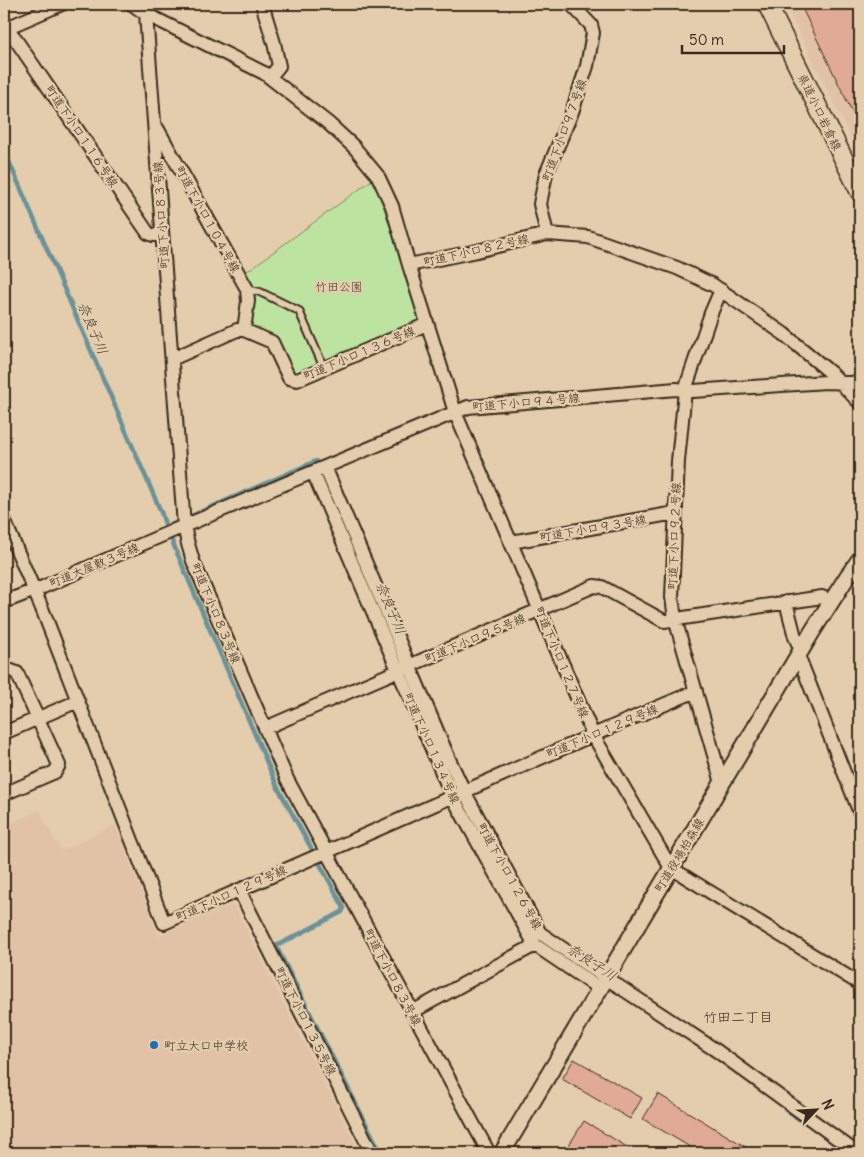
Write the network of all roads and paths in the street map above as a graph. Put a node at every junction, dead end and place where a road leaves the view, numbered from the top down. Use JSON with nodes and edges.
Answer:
{"nodes":[{"id":1,"x":62,"y":4,"type":"edge"},
{"id":2,"x":132,"y":4,"type":"edge"},
{"id":3,"x":262,"y":4,"type":"edge"},
{"id":4,"x":571,"y":4,"type":"edge"},
{"id":5,"x":767,"y":4,"type":"edge"},
{"id":6,"x":146,"y":14,"type":"junction"},
{"id":7,"x":6,"y":28,"type":"edge"},
{"id":8,"x":270,"y":77,"type":"junction"},
{"id":9,"x":154,"y":124,"type":"junction"},
{"id":10,"x":860,"y":192,"type":"edge"},
{"id":11,"x":547,"y":234,"type":"junction"},
{"id":12,"x":162,"y":235,"type":"junction"},
{"id":13,"x":409,"y":265,"type":"junction"},
{"id":14,"x":247,"y":289,"type":"junction"},
{"id":15,"x":721,"y":290,"type":"junction"},
{"id":16,"x":427,"y":324,"type":"junction"},
{"id":17,"x":244,"y":330,"type":"junction"},
{"id":18,"x":172,"y":359,"type":"junction"},
{"id":19,"x":324,"y":368,"type":"junction"},
{"id":20,"x":860,"y":381,"type":"edge"},
{"id":21,"x":841,"y":383,"type":"junction"},
{"id":22,"x":685,"y":390,"type":"junction"},
{"id":23,"x":860,"y":403,"type":"edge"},
{"id":24,"x":455,"y":412,"type":"junction"},
{"id":25,"x":325,"y":467,"type":"junction"},
{"id":26,"x":313,"y":472,"type":"junction"},
{"id":27,"x":676,"y":513,"type":"junction"},
{"id":28,"x":4,"y":520,"type":"edge"},
{"id":29,"x":184,"y":526,"type":"junction"},
{"id":30,"x":511,"y":542,"type":"junction"},
{"id":31,"x":860,"y":559,"type":"edge"},
{"id":32,"x":34,"y":590,"type":"junction"},
{"id":33,"x":4,"y":602,"type":"edge"},
{"id":34,"x":786,"y":602,"type":"junction"},
{"id":35,"x":831,"y":602,"type":"junction"},
{"id":36,"x":540,"y":610,"type":"junction"},
{"id":37,"x":675,"y":620,"type":"junction"},
{"id":38,"x":799,"y":653,"type":"junction"},
{"id":39,"x":404,"y":669,"type":"junction"},
{"id":40,"x":4,"y":672,"type":"edge"},
{"id":41,"x":696,"y":691,"type":"junction"},
{"id":42,"x":78,"y":701,"type":"junction"},
{"id":43,"x":38,"y":719,"type":"junction"},
{"id":44,"x":265,"y":728,"type":"junction"},
{"id":45,"x":4,"y":733,"type":"edge"},
{"id":46,"x":593,"y":735,"type":"junction"},
{"id":47,"x":722,"y":783,"type":"junction"},
{"id":48,"x":464,"y":791,"type":"junction"},
{"id":49,"x":4,"y":794,"type":"edge"},
{"id":50,"x":452,"y":796,"type":"junction"},
{"id":51,"x":860,"y":814,"type":"edge"},
{"id":52,"x":326,"y":852,"type":"junction"},
{"id":53,"x":671,"y":868,"type":"junction"},
{"id":54,"x":239,"y":890,"type":"junction"},
{"id":55,"x":535,"y":945,"type":"junction"},
{"id":56,"x":603,"y":984,"type":"junction"},
{"id":57,"x":860,"y":984,"type":"edge"},
{"id":58,"x":412,"y":1012,"type":"junction"},
{"id":59,"x":372,"y":1153,"type":"edge"},
{"id":60,"x":488,"y":1153,"type":"edge"},
{"id":61,"x":502,"y":1153,"type":"edge"},
{"id":62,"x":857,"y":1153,"type":"edge"}],
"edges":[{"from":1,"to":7,"type":"street"},
{"from":2,"to":6,"type":"street","name":"町道下小口８２号線"},
{"from":3,"to":8,"type":"street"},
{"from":4,"to":11,"type":"street","name":"町道下小口９７号線"},
{"from":5,"to":10,"type":"main road","name":"県道小口岩倉線"},
{"from":6,"to":8,"type":"street","name":"町道下小口８２号線"},
{"from":6,"to":9,"type":"street","name":"町道下小口８３号線"},
{"from":7,"to":12,"type":"street","name":"町道下小口１１６号線"},
{"from":8,"to":13,"type":"street","name":"町道下小口８２号線"},
{"from":9,"to":12,"type":"street","name":"町道下小口８３号線"},
{"from":9,"to":14,"type":"street","name":"町道下小口１０４号線"},
{"from":11,"to":13,"type":"street","name":"町道下小口８２号線"},
{"from":11,"to":15,"type":"street","name":"町道下小口８２号線"},
{"from":12,"to":18,"type":"street","name":"町道下小口８３号線"},
{"from":13,"to":16,"type":"street","name":"町道下小口１２７号線"},
{"from":14,"to":17,"type":"street"},
{"from":14,"to":19,"type":"lane"},
{"from":15,"to":21,"type":"street","name":"町道下小口８２号線"},
{"from":15,"to":22,"type":"street","name":"町道下小口９２号線"},
{"from":16,"to":19,"type":"street","name":"町道下小口１３６号線"},
{"from":16,"to":24,"type":"street","name":"町道下小口１２７号線"},
{"from":17,"to":18,"type":"street"},
{"from":17,"to":19,"type":"street","name":"町道下小口１３６号線"},
{"from":18,"to":29,"type":"street","name":"町道下小口８３号線"},
{"from":20,"to":21,"type":"street","name":"町道下小口９４号線"},
{"from":21,"to":22,"type":"street","name":"町道下小口９４号線"},
{"from":21,"to":23,"type":"street","name":"町道下小口８２号線"},
{"from":22,"to":24,"type":"street","name":"町道下小口９４号線"},
{"from":22,"to":27,"type":"street","name":"町道下小口９２号線"},
{"from":24,"to":25,"type":"street","name":"町道下小口９４号線"},
{"from":24,"to":30,"type":"street","name":"町道下小口１２７号線"},
{"from":25,"to":26,"type":"street","name":"町道下小口９４号線"},
{"from":25,"to":39,"type":"street","name":"町道下小口１２６号線"},
{"from":26,"to":29,"type":"street","name":"町道下小口９４号線"},
{"from":26,"to":39,"type":"street","name":"町道下小口１３４号線"},
{"from":27,"to":30,"type":"street","name":"町道下小口９３号線"},
{"from":27,"to":37,"type":"street","name":"町道下小口９２号線"},
{"from":28,"to":32,"type":"street","name":"町道下小口１２９号線"},
{"from":29,"to":32,"type":"street","name":"町道大屋敷３号線"},
{"from":29,"to":44,"type":"street","name":"町道下小口８３号線"},
{"from":30,"to":36,"type":"street","name":"町道下小口１２７号線"},
{"from":31,"to":35,"type":"street","name":"町道役場柏森線"},
{"from":32,"to":33,"type":"street","name":"町道大屋敷３号線"},
{"from":32,"to":42,"type":"street","name":"町道下小口１２９号線"},
{"from":34,"to":35,"type":"street","name":"町道下小口９５号線"},
{"from":34,"to":37,"type":"street","name":"町道下小口９５号線"},
{"from":34,"to":38,"type":"street"},
{"from":35,"to":38,"type":"street","name":"町道役場柏森線"},
{"from":36,"to":37,"type":"street","name":"町道下小口９５号線"},
{"from":36,"to":39,"type":"street","name":"町道下小口９５号線"},
{"from":36,"to":46,"type":"street","name":"町道下小口１２７号線"},
{"from":37,"to":41,"type":"street","name":"町道下小口９２号線"},
{"from":38,"to":47,"type":"street","name":"町道役場柏森線"},
{"from":38,"to":51,"type":"street"},
{"from":39,"to":44,"type":"street","name":"町道下小口９５号線"},
{"from":39,"to":48,"type":"street","name":"町道下小口１２６号線"},
{"from":39,"to":50,"type":"street","name":"町道下小口１３４号線"},
{"from":40,"to":43,"type":"street"},
{"from":41,"to":46,"type":"street","name":"町道下小口１２９号線"},
{"from":41,"to":47,"type":"street","name":"町道下小口９２号線"},
{"from":42,"to":43,"type":"street"},
{"from":42,"to":54,"type":"street","name":"町道下小口１２９号線"},
{"from":43,"to":45,"type":"street"},
{"from":43,"to":49,"type":"street"},
{"from":44,"to":52,"type":"street","name":"町道下小口８３号線"},
{"from":46,"to":48,"type":"street","name":"町道下小口１２９号線"},
{"from":46,"to":53,"type":"street","name":"町道下小口１２７号線"},
{"from":47,"to":53,"type":"street","name":"町道役場柏森線"},
{"from":48,"to":50,"type":"street","name":"町道下小口１２９号線"},
{"from":48,"to":56,"type":"street","name":"町道下小口１２６号線"},
{"from":50,"to":52,"type":"street","name":"町道下小口１２９号線"},
{"from":50,"to":55,"type":"street","name":"町道下小口１３４号線"},
{"from":52,"to":54,"type":"street","name":"町道下小口１２９号線"},
{"from":52,"to":58,"type":"street","name":"町道下小口８３号線"},
{"from":53,"to":56,"type":"street","name":"町道役場柏森線"},
{"from":53,"to":57,"type":"street","name":"町道下小口１２７号線"},
{"from":54,"to":59,"type":"street","name":"町道下小口１３５号線"},
{"from":55,"to":56,"type":"street","name":"町道下小口１３４号線"},
{"from":55,"to":58,"type":"street"},
{"from":56,"to":61,"type":"street","name":"町道役場柏森線"},
{"from":56,"to":62,"type":"street","name":"町道下小口１２６号線"},
{"from":58,"to":60,"type":"street","name":"町道下小口８３号線"}]}
